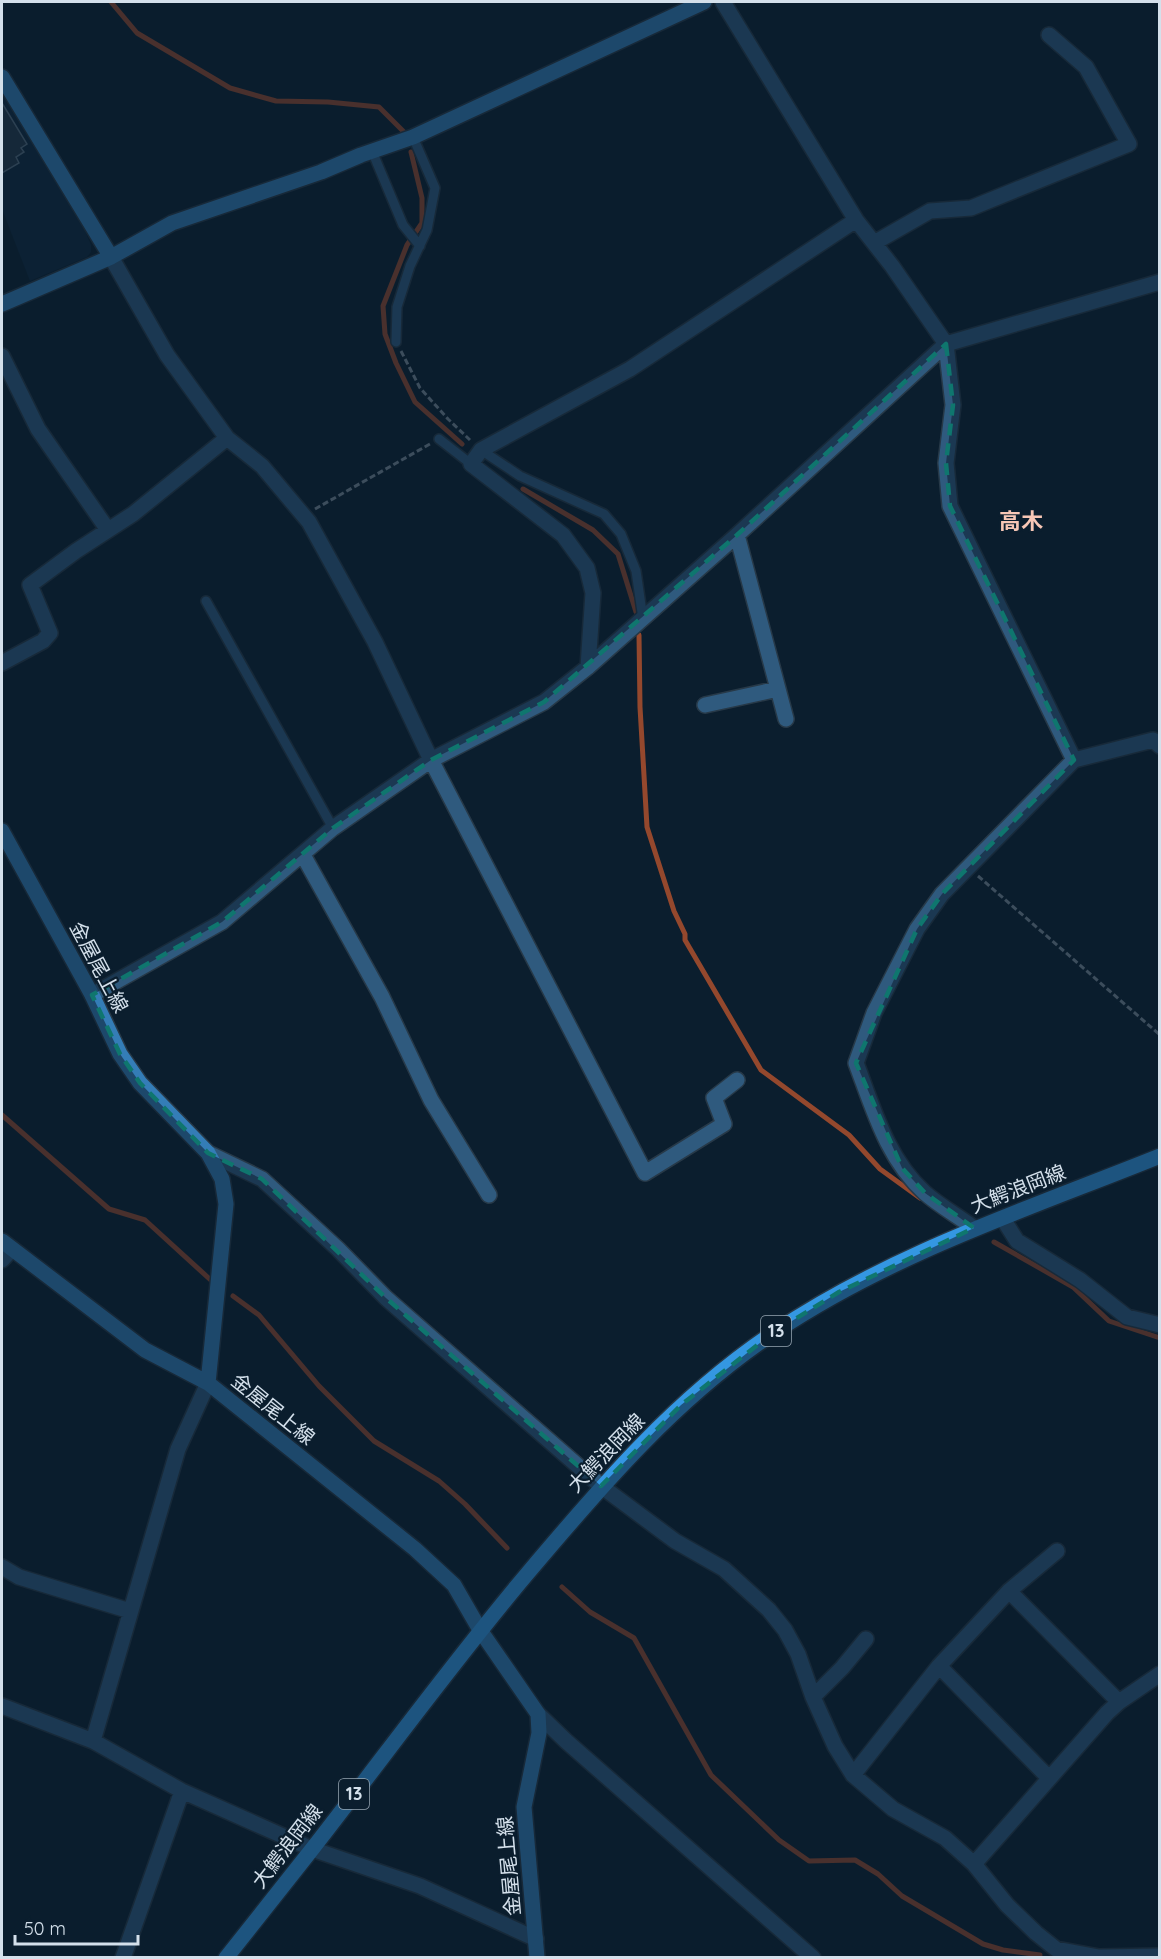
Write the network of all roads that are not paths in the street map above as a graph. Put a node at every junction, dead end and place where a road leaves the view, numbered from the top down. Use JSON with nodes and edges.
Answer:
{"nodes":[{"id":1,"x":704,"y":2,"type":"edge"},
{"id":2,"x":723,"y":2,"type":"edge"},
{"id":3,"x":1049,"y":35,"type":"dead end"},
{"id":4,"x":2,"y":77,"type":"edge"},
{"id":5,"x":413,"y":137,"type":"junction"},
{"id":6,"x":372,"y":151,"type":"junction"},
{"id":7,"x":856,"y":220,"type":"junction"},
{"id":8,"x":874,"y":243,"type":"junction"},
{"id":9,"x":420,"y":246,"type":"junction"},
{"id":10,"x":111,"y":257,"type":"junction"},
{"id":11,"x":1160,"y":282,"type":"edge"},
{"id":12,"x":2,"y":304,"type":"edge"},
{"id":13,"x":396,"y":342,"type":"road end"},
{"id":14,"x":946,"y":344,"type":"junction"},
{"id":15,"x":2,"y":356,"type":"edge"},
{"id":16,"x":227,"y":438,"type":"junction"},
{"id":17,"x":439,"y":439,"type":"road end"},
{"id":18,"x":481,"y":450,"type":"junction"},
{"id":19,"x":471,"y":465,"type":"junction"},
{"id":20,"x":108,"y":530,"type":"junction"},
{"id":21,"x":737,"y":535,"type":"junction"},
{"id":22,"x":206,"y":601,"type":"dead end"},
{"id":23,"x":643,"y":619,"type":"junction"},
{"id":24,"x":2,"y":663,"type":"edge"},
{"id":25,"x":588,"y":667,"type":"junction"},
{"id":26,"x":778,"y":688,"type":"junction"},
{"id":27,"x":705,"y":705,"type":"dead end"},
{"id":28,"x":786,"y":719,"type":"dead end"},
{"id":29,"x":1158,"y":742,"type":"edge"},
{"id":30,"x":431,"y":760,"type":"junction"},
{"id":31,"x":1074,"y":760,"type":"junction"},
{"id":32,"x":333,"y":828,"type":"junction"},
{"id":33,"x":4,"y":841,"type":"edge"},
{"id":34,"x":303,"y":855,"type":"junction"},
{"id":35,"x":92,"y":996,"type":"junction"},
{"id":36,"x":737,"y":1080,"type":"dead end"},
{"id":37,"x":208,"y":1153,"type":"junction"},
{"id":38,"x":1160,"y":1156,"type":"edge"},
{"id":39,"x":489,"y":1195,"type":"dead end"},
{"id":40,"x":1003,"y":1219,"type":"junction"},
{"id":41,"x":974,"y":1228,"type":"junction"},
{"id":42,"x":5,"y":1250,"type":"edge"},
{"id":43,"x":1160,"y":1325,"type":"edge"},
{"id":44,"x":208,"y":1383,"type":"junction"},
{"id":45,"x":601,"y":1486,"type":"junction"},
{"id":46,"x":1057,"y":1551,"type":"dead end"},
{"id":47,"x":2,"y":1567,"type":"edge"},
{"id":48,"x":1009,"y":1592,"type":"junction"},
{"id":49,"x":130,"y":1611,"type":"junction"},
{"id":50,"x":480,"y":1630,"type":"junction"},
{"id":51,"x":866,"y":1639,"type":"dead end"},
{"id":52,"x":939,"y":1666,"type":"junction"},
{"id":53,"x":1160,"y":1674,"type":"edge"},
{"id":54,"x":813,"y":1697,"type":"junction"},
{"id":55,"x":1119,"y":1702,"type":"junction"},
{"id":56,"x":2,"y":1706,"type":"edge"},
{"id":57,"x":538,"y":1714,"type":"junction"},
{"id":58,"x":93,"y":1741,"type":"junction"},
{"id":59,"x":853,"y":1775,"type":"junction"},
{"id":60,"x":1049,"y":1778,"type":"junction"},
{"id":61,"x":182,"y":1791,"type":"junction"},
{"id":62,"x":312,"y":1849,"type":"junction"},
{"id":63,"x":974,"y":1864,"type":"junction"},
{"id":64,"x":536,"y":1939,"type":"junction"},
{"id":65,"x":1053,"y":1953,"type":"edge"},
{"id":66,"x":1160,"y":1956,"type":"edge"},
{"id":67,"x":123,"y":1958,"type":"edge"},
{"id":68,"x":226,"y":1958,"type":"edge"},
{"id":69,"x":537,"y":1958,"type":"edge"},
{"id":70,"x":813,"y":1958,"type":"edge"}],
"edges":[{"from":1,"to":5,"type":"main road"},
{"from":2,"to":7,"type":"street"},
{"from":3,"to":8,"type":"street"},
{"from":4,"to":10,"type":"main road"},
{"from":5,"to":6,"type":"main road"},
{"from":5,"to":9,"type":"lane"},
{"from":6,"to":9,"type":"lane"},
{"from":6,"to":10,"type":"main road"},
{"from":7,"to":8,"type":"street"},
{"from":7,"to":18,"type":"street"},
{"from":8,"to":14,"type":"street"},
{"from":9,"to":13,"type":"lane"},
{"from":10,"to":12,"type":"main road"},
{"from":10,"to":16,"type":"street"},
{"from":11,"to":14,"type":"street"},
{"from":14,"to":21,"type":"street"},
{"from":14,"to":31,"type":"street"},
{"from":15,"to":20,"type":"street"},
{"from":16,"to":20,"type":"street"},
{"from":16,"to":30,"type":"street"},
{"from":17,"to":19,"type":"lane"},
{"from":18,"to":19,"type":"street"},
{"from":18,"to":23,"type":"lane"},
{"from":19,"to":25,"type":"street"},
{"from":20,"to":24,"type":"street"},
{"from":21,"to":23,"type":"street"},
{"from":21,"to":26,"type":"street"},
{"from":22,"to":32,"type":"lane"},
{"from":23,"to":25,"type":"street"},
{"from":25,"to":30,"type":"street"},
{"from":26,"to":27,"type":"street"},
{"from":26,"to":28,"type":"street"},
{"from":29,"to":31,"type":"street"},
{"from":30,"to":32,"type":"street"},
{"from":30,"to":36,"type":"street"},
{"from":31,"to":41,"type":"street"},
{"from":32,"to":34,"type":"street"},
{"from":33,"to":35,"type":"main road","name":"金屋尾上線"},
{"from":34,"to":35,"type":"street"},
{"from":34,"to":39,"type":"street"},
{"from":35,"to":37,"type":"main road","name":"金屋尾上線"},
{"from":37,"to":44,"type":"main road","name":"金屋尾上線"},
{"from":37,"to":45,"type":"street"},
{"from":38,"to":40,"type":"main road","name":"大鰐浪岡線","number":"13"},
{"from":40,"to":41,"type":"main road","name":"大鰐浪岡線","number":"13"},
{"from":40,"to":43,"type":"street"},
{"from":41,"to":45,"type":"main road","name":"大鰐浪岡線","number":"13"},
{"from":42,"to":44,"type":"main road"},
{"from":44,"to":49,"type":"street"},
{"from":44,"to":50,"type":"main road","name":"金屋尾上線"},
{"from":45,"to":50,"type":"main road","name":"大鰐浪岡線","number":"13"},
{"from":45,"to":54,"type":"street"},
{"from":46,"to":48,"type":"street"},
{"from":47,"to":49,"type":"street"},
{"from":48,"to":52,"type":"street"},
{"from":48,"to":55,"type":"street"},
{"from":49,"to":58,"type":"street"},
{"from":50,"to":57,"type":"main road","name":"金屋尾上線"},
{"from":50,"to":62,"type":"main road","name":"大鰐浪岡線","number":"13"},
{"from":51,"to":54,"type":"street"},
{"from":52,"to":59,"type":"street"},
{"from":52,"to":60,"type":"street"},
{"from":53,"to":55,"type":"street"},
{"from":54,"to":59,"type":"street"},
{"from":55,"to":60,"type":"street"},
{"from":56,"to":58,"type":"street"},
{"from":57,"to":64,"type":"main road","name":"金屋尾上線"},
{"from":57,"to":70,"type":"street"},
{"from":58,"to":61,"type":"street"},
{"from":59,"to":63,"type":"street"},
{"from":60,"to":63,"type":"street"},
{"from":61,"to":62,"type":"street"},
{"from":61,"to":67,"type":"street"},
{"from":62,"to":64,"type":"street"},
{"from":62,"to":68,"type":"main road","name":"大鰐浪岡線","number":"13"},
{"from":63,"to":65,"type":"street"},
{"from":64,"to":69,"type":"main road","name":"金屋尾上線"},
{"from":65,"to":66,"type":"street"}]}
